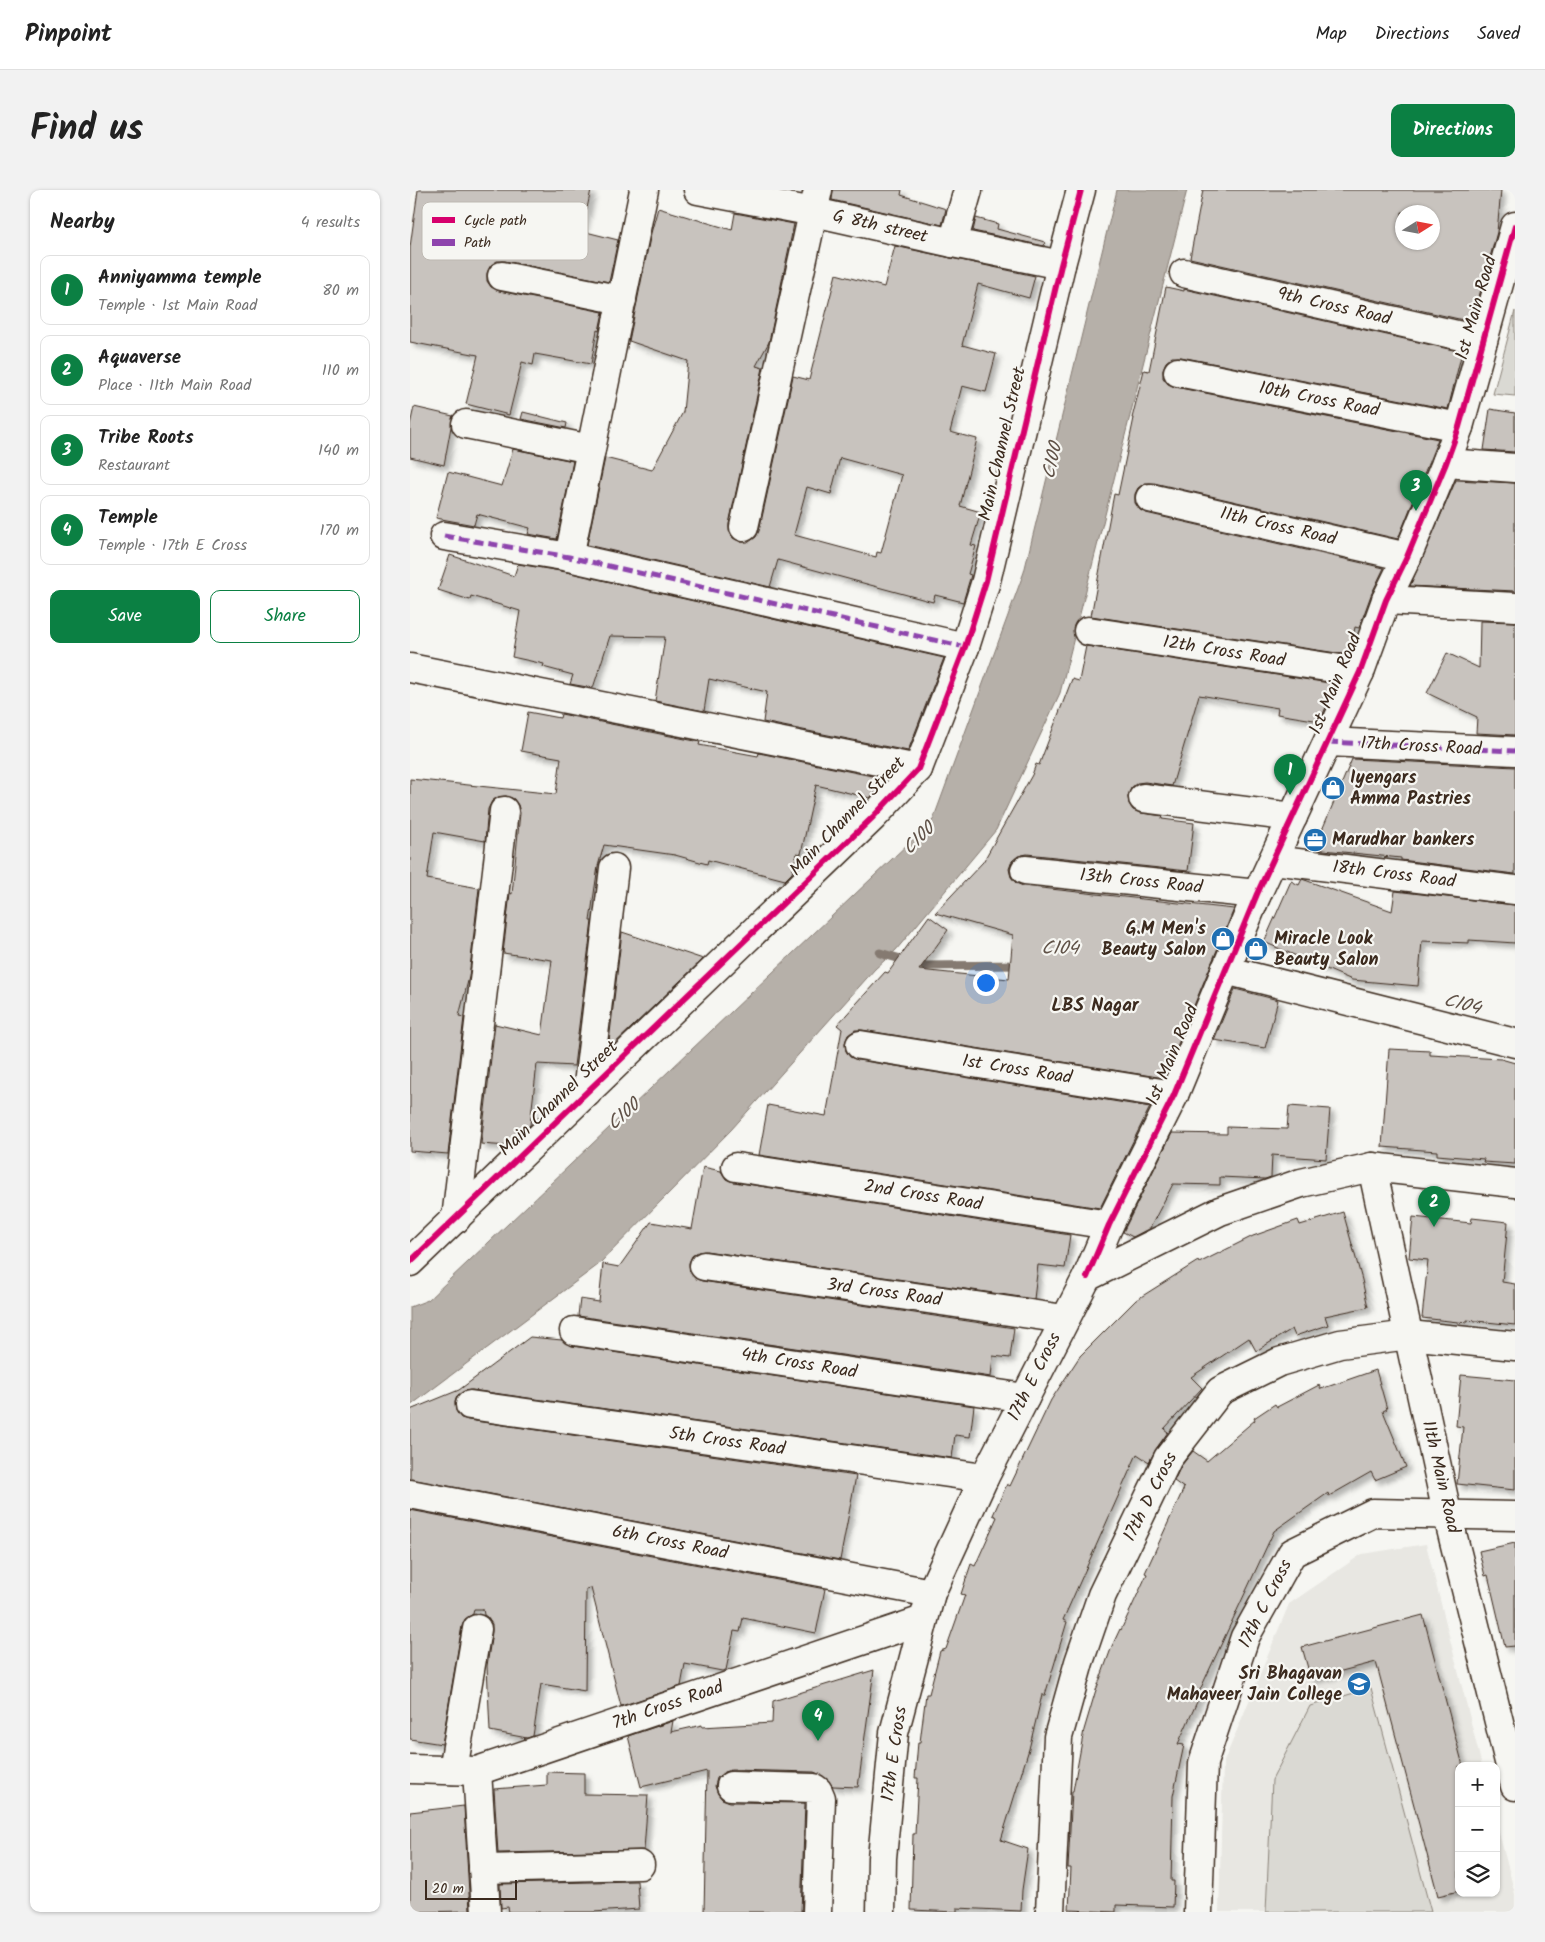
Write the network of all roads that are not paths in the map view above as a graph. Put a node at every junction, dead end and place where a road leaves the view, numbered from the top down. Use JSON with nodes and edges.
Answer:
{"nodes":[{"id":1,"x":644,"y":190,"type":"edge"},
{"id":2,"x":698,"y":190,"type":"edge"},
{"id":3,"x":968,"y":190,"type":"edge"},
{"id":4,"x":1081,"y":190,"type":"edge"},
{"id":5,"x":816,"y":201,"type":"edge"},
{"id":6,"x":1515,"y":226,"type":"edge"},
{"id":7,"x":953,"y":244,"type":"junction"},
{"id":8,"x":1061,"y":265,"type":"junction"},
{"id":9,"x":1184,"y":273,"type":"dead end"},
{"id":10,"x":502,"y":276,"type":"dead end"},
{"id":11,"x":622,"y":300,"type":"junction"},
{"id":12,"x":1483,"y":341,"type":"junction"},
{"id":13,"x":1178,"y":372,"type":"dead end"},
{"id":14,"x":466,"y":424,"type":"dead end"},
{"id":15,"x":1459,"y":427,"type":"junction"},
{"id":16,"x":591,"y":450,"type":"junction"},
{"id":17,"x":1446,"y":463,"type":"junction"},
{"id":18,"x":1515,"y":468,"type":"edge"},
{"id":19,"x":1150,"y":498,"type":"dead end"},
{"id":20,"x":744,"y":527,"type":"dead end"},
{"id":21,"x":444,"y":536,"type":"dead end"},
{"id":22,"x":569,"y":556,"type":"junction"},
{"id":23,"x":1407,"y":557,"type":"junction"},
{"id":24,"x":1386,"y":600,"type":"junction"},
{"id":25,"x":1515,"y":608,"type":"edge"},
{"id":26,"x":1088,"y":631,"type":"dead end"},
{"id":27,"x":965,"y":647,"type":"junction"},
{"id":28,"x":410,"y":668,"type":"edge"},
{"id":29,"x":1360,"y":672,"type":"junction"},
{"id":30,"x":1328,"y":742,"type":"junction"},
{"id":31,"x":1515,"y":751,"type":"edge"},
{"id":32,"x":918,"y":769,"type":"junction"},
{"id":33,"x":1143,"y":798,"type":"dead end"},
{"id":34,"x":504,"y":811,"type":"dead end"},
{"id":35,"x":1293,"y":817,"type":"junction"},
{"id":36,"x":1273,"y":860,"type":"junction"},
{"id":37,"x":614,"y":868,"type":"dead end"},
{"id":38,"x":1025,"y":870,"type":"dead end"},
{"id":39,"x":1515,"y":890,"type":"edge"},
{"id":40,"x":1257,"y":894,"type":"junction"},
{"id":41,"x":1228,"y":963,"type":"junction"},
{"id":42,"x":1515,"y":1043,"type":"edge"},
{"id":43,"x":860,"y":1044,"type":"dead end"},
{"id":44,"x":587,"y":1093,"type":"junction"},
{"id":45,"x":1174,"y":1095,"type":"junction"},
{"id":46,"x":736,"y":1167,"type":"dead end"},
{"id":47,"x":1372,"y":1167,"type":"junction"},
{"id":48,"x":1515,"y":1183,"type":"edge"},
{"id":49,"x":456,"y":1218,"type":"junction"},
{"id":50,"x":1109,"y":1225,"type":"junction"},
{"id":51,"x":410,"y":1262,"type":"edge"},
{"id":52,"x":704,"y":1266,"type":"dead end"},
{"id":53,"x":1087,"y":1277,"type":"junction"},
{"id":54,"x":1064,"y":1319,"type":"junction"},
{"id":55,"x":574,"y":1331,"type":"dead end"},
{"id":56,"x":1409,"y":1335,"type":"junction"},
{"id":57,"x":1515,"y":1346,"type":"edge"},
{"id":58,"x":1025,"y":1398,"type":"junction"},
{"id":59,"x":470,"y":1406,"type":"dead end"},
{"id":60,"x":984,"y":1478,"type":"junction"},
{"id":61,"x":410,"y":1494,"type":"edge"},
{"id":62,"x":1447,"y":1513,"type":"junction"},
{"id":63,"x":1515,"y":1516,"type":"edge"},
{"id":64,"x":931,"y":1593,"type":"junction"},
{"id":65,"x":923,"y":1620,"type":"junction"},
{"id":66,"x":477,"y":1629,"type":"dead end"},
{"id":67,"x":410,"y":1770,"type":"edge"},
{"id":68,"x":465,"y":1770,"type":"junction"},
{"id":69,"x":731,"y":1786,"type":"dead end"},
{"id":70,"x":1515,"y":1786,"type":"edge"},
{"id":71,"x":640,"y":1866,"type":"dead end"},
{"id":72,"x":483,"y":1869,"type":"junction"},
{"id":73,"x":486,"y":1912,"type":"edge"},
{"id":74,"x":817,"y":1912,"type":"edge"},
{"id":75,"x":880,"y":1912,"type":"edge"},
{"id":76,"x":1050,"y":1912,"type":"edge"},
{"id":77,"x":1198,"y":1912,"type":"edge"}],
"edges":[{"from":1,"to":11,"type":"street"},
{"from":2,"to":5,"type":"street","name":"G 8th street"},
{"from":3,"to":7,"type":"street"},
{"from":4,"to":8,"type":"street","name":"Main Channel Street"},
{"from":5,"to":7,"type":"street","name":"G 8th street"},
{"from":5,"to":20,"type":"street"},
{"from":6,"to":12,"type":"street","name":"1st Main Road"},
{"from":7,"to":8,"type":"street","name":"G 8th street"},
{"from":8,"to":27,"type":"street","name":"Main Channel Street"},
{"from":9,"to":12,"type":"street","name":"9th Cross Road"},
{"from":10,"to":11,"type":"street"},
{"from":11,"to":16,"type":"street"},
{"from":12,"to":15,"type":"street","name":"1st Main Road"},
{"from":13,"to":15,"type":"street","name":"10th Cross Road"},
{"from":14,"to":16,"type":"street"},
{"from":15,"to":17,"type":"street","name":"1st Main Road"},
{"from":16,"to":22,"type":"street"},
{"from":17,"to":18,"type":"street"},
{"from":17,"to":23,"type":"street","name":"1st Main Road"},
{"from":19,"to":23,"type":"street","name":"11th Cross Road"},
{"from":21,"to":22,"type":"street"},
{"from":22,"to":27,"type":"street"},
{"from":23,"to":24,"type":"street","name":"1st Main Road"},
{"from":24,"to":25,"type":"street"},
{"from":24,"to":29,"type":"street","name":"1st Main Road"},
{"from":26,"to":29,"type":"street","name":"12th Cross Road"},
{"from":27,"to":32,"type":"street","name":"Main Channel Street"},
{"from":28,"to":32,"type":"street"},
{"from":29,"to":30,"type":"street","name":"1st Main Road"},
{"from":30,"to":31,"type":"street","name":"17th Cross Road"},
{"from":30,"to":35,"type":"street","name":"1st Main Road"},
{"from":32,"to":44,"type":"street","name":"Main Channel Street"},
{"from":33,"to":35,"type":"street"},
{"from":34,"to":49,"type":"street"},
{"from":35,"to":36,"type":"street","name":"1st Main Road"},
{"from":36,"to":39,"type":"street","name":"18th Cross Road"},
{"from":36,"to":40,"type":"street","name":"1st Main Road"},
{"from":37,"to":44,"type":"street"},
{"from":38,"to":40,"type":"street","name":"13th Cross Road"},
{"from":40,"to":41,"type":"street","name":"1st Main Road"},
{"from":41,"to":42,"type":"street"},
{"from":41,"to":45,"type":"street","name":"1st Main Road"},
{"from":43,"to":45,"type":"street","name":"1st Cross Road"},
{"from":44,"to":49,"type":"street","name":"Main Channel Street"},
{"from":45,"to":50,"type":"street","name":"1st Main Road"},
{"from":46,"to":50,"type":"street","name":"2nd Cross Road"},
{"from":47,"to":48,"type":"street"},
{"from":47,"to":53,"type":"street"},
{"from":47,"to":56,"type":"street","name":"11th Main Road"},
{"from":49,"to":51,"type":"street","name":"Main Channel Street"},
{"from":50,"to":53,"type":"street","name":"1st Main Road"},
{"from":52,"to":54,"type":"street","name":"3rd Cross Road"},
{"from":53,"to":54,"type":"street","name":"17th E Cross"},
{"from":54,"to":58,"type":"street","name":"17th E Cross"},
{"from":55,"to":58,"type":"street","name":"4th Cross Road"},
{"from":56,"to":57,"type":"street","name":"17th D Cross"},
{"from":56,"to":62,"type":"street","name":"11th Main Road"},
{"from":56,"to":76,"type":"street","name":"17th D Cross"},
{"from":58,"to":60,"type":"street","name":"17th E Cross"},
{"from":59,"to":60,"type":"street","name":"5th Cross Road"},
{"from":60,"to":64,"type":"street","name":"17th E Cross"},
{"from":61,"to":64,"type":"street","name":"6th Cross Road"},
{"from":62,"to":63,"type":"street","name":"17th C Cross"},
{"from":62,"to":70,"type":"street","name":"11th Main Road"},
{"from":62,"to":77,"type":"street","name":"17th C Cross"},
{"from":64,"to":65,"type":"street","name":"17th E Cross"},
{"from":65,"to":68,"type":"street","name":"7th Cross Road"},
{"from":65,"to":75,"type":"street","name":"17th E Cross"},
{"from":66,"to":68,"type":"street"},
{"from":67,"to":68,"type":"street","name":"7th Cross Road"},
{"from":68,"to":72,"type":"street"},
{"from":69,"to":74,"type":"street"},
{"from":71,"to":72,"type":"street"},
{"from":72,"to":73,"type":"street"}]}
